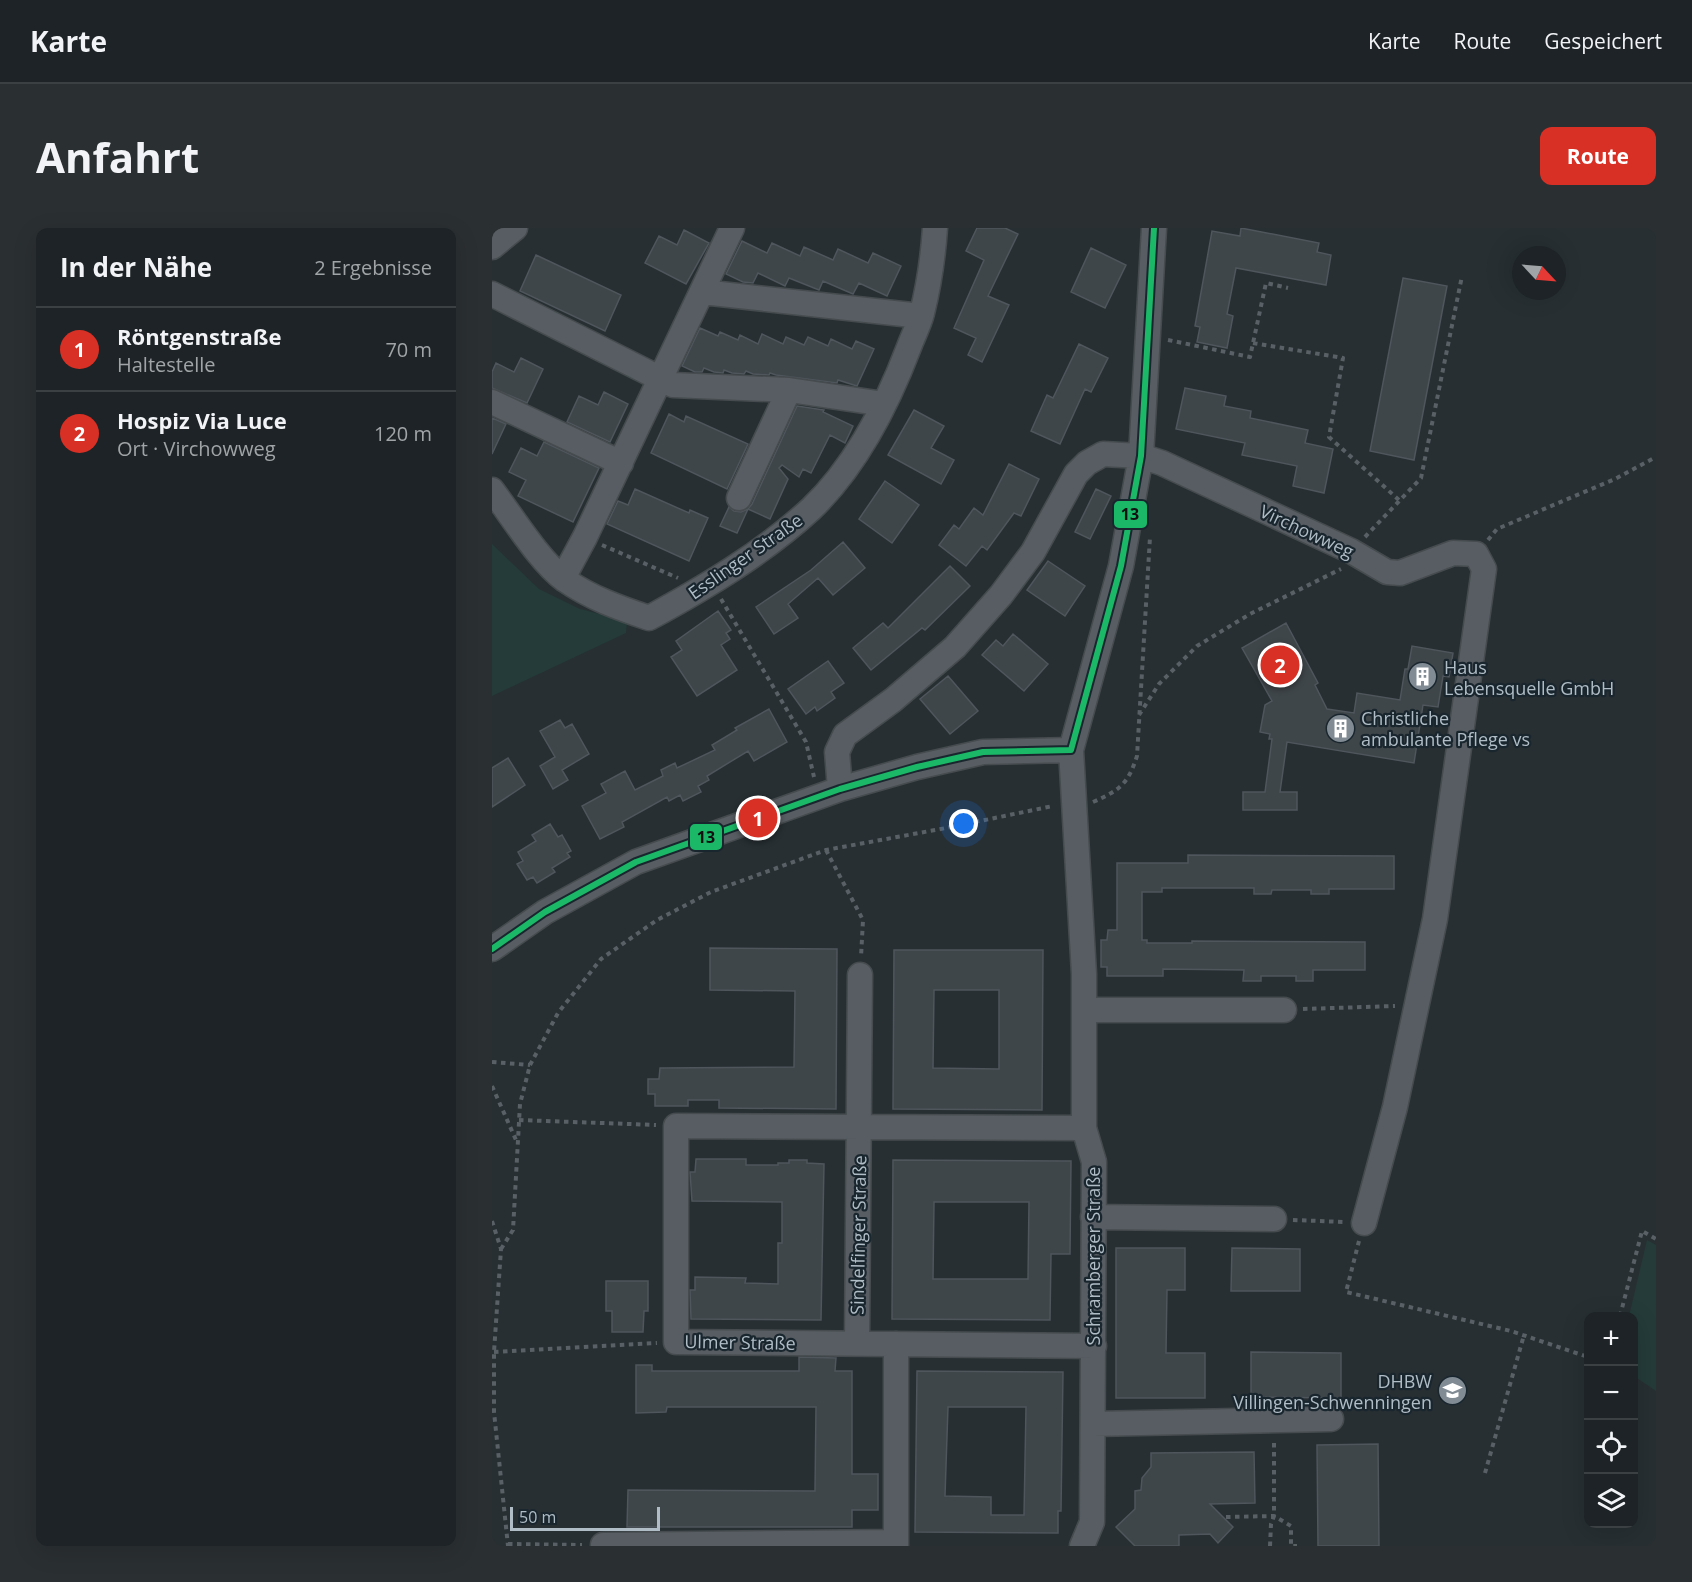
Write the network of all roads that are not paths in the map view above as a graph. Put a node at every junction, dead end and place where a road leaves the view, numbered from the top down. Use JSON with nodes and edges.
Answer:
{"nodes":[{"id":1,"x":515,"y":228,"type":"edge"},
{"id":2,"x":732,"y":228,"type":"edge"},
{"id":3,"x":935,"y":228,"type":"edge"},
{"id":4,"x":1154,"y":228,"type":"edge"},
{"id":5,"x":492,"y":247,"type":"edge"},
{"id":6,"x":702,"y":292,"type":"junction"},
{"id":7,"x":492,"y":294,"type":"edge"},
{"id":8,"x":921,"y":316,"type":"junction"},
{"id":9,"x":660,"y":378,"type":"junction"},
{"id":10,"x":789,"y":390,"type":"junction"},
{"id":11,"x":492,"y":402,"type":"edge"},
{"id":12,"x":884,"y":404,"type":"junction"},
{"id":13,"x":1141,"y":456,"type":"junction"},
{"id":14,"x":621,"y":463,"type":"junction"},
{"id":15,"x":494,"y":495,"type":"edge"},
{"id":16,"x":739,"y":498,"type":"dead end"},
{"id":17,"x":563,"y":578,"type":"junction"},
{"id":18,"x":1071,"y":750,"type":"junction"},
{"id":19,"x":840,"y":789,"type":"junction"},
{"id":20,"x":492,"y":949,"type":"edge"},
{"id":21,"x":860,"y":975,"type":"road end"},
{"id":22,"x":1084,"y":1010,"type":"junction"},
{"id":23,"x":1284,"y":1010,"type":"road end"},
{"id":24,"x":859,"y":1127,"type":"junction"},
{"id":25,"x":1084,"y":1128,"type":"junction"},
{"id":26,"x":1093,"y":1217,"type":"junction"},
{"id":27,"x":1274,"y":1219,"type":"road end"},
{"id":28,"x":1364,"y":1223,"type":"road end"},
{"id":29,"x":857,"y":1343,"type":"junction"},
{"id":30,"x":896,"y":1344,"type":"junction"},
{"id":31,"x":1094,"y":1346,"type":"junction"},
{"id":32,"x":1331,"y":1419,"type":"dead end"},
{"id":33,"x":1093,"y":1424,"type":"junction"},
{"id":34,"x":896,"y":1544,"type":"edge"},
{"id":35,"x":603,"y":1545,"type":"edge"},
{"id":36,"x":1082,"y":1546,"type":"edge"}],
"edges":[{"from":1,"to":5,"type":"street"},
{"from":2,"to":6,"type":"street"},
{"from":3,"to":8,"type":"street","name":"Esslinger Straße"},
{"from":4,"to":13,"type":"street","name":"Schramberger Straße"},
{"from":6,"to":8,"type":"street"},
{"from":6,"to":9,"type":"street"},
{"from":7,"to":9,"type":"street"},
{"from":8,"to":12,"type":"street","name":"Esslinger Straße"},
{"from":9,"to":10,"type":"street"},
{"from":9,"to":14,"type":"street"},
{"from":10,"to":12,"type":"street"},
{"from":10,"to":16,"type":"street"},
{"from":11,"to":14,"type":"street"},
{"from":12,"to":17,"type":"street","name":"Esslinger Straße"},
{"from":13,"to":18,"type":"street","name":"Schramberger Straße"},
{"from":13,"to":19,"type":"street","name":"Virchowweg"},
{"from":13,"to":28,"type":"street","name":"Virchowweg"},
{"from":14,"to":17,"type":"street"},
{"from":15,"to":17,"type":"street","name":"Esslinger Straße"},
{"from":18,"to":19,"type":"street"},
{"from":18,"to":22,"type":"street","name":"Schramberger Straße"},
{"from":19,"to":20,"type":"street"},
{"from":21,"to":24,"type":"street"},
{"from":22,"to":23,"type":"street"},
{"from":22,"to":25,"type":"street","name":"Schramberger Straße"},
{"from":24,"to":25,"type":"street"},
{"from":24,"to":29,"type":"street","name":"Sindelfinger Straße"},
{"from":24,"to":29,"type":"street","name":"Ulmer Straße"},
{"from":25,"to":26,"type":"street","name":"Schramberger Straße"},
{"from":26,"to":27,"type":"street"},
{"from":26,"to":31,"type":"street","name":"Schramberger Straße"},
{"from":29,"to":30,"type":"street","name":"Ulmer Straße"},
{"from":30,"to":31,"type":"street","name":"Ulmer Straße"},
{"from":30,"to":34,"type":"street"},
{"from":31,"to":33,"type":"street","name":"Schramberger Straße"},
{"from":32,"to":33,"type":"street"},
{"from":33,"to":36,"type":"street","name":"Schramberger Straße"},
{"from":34,"to":35,"type":"street"}]}
